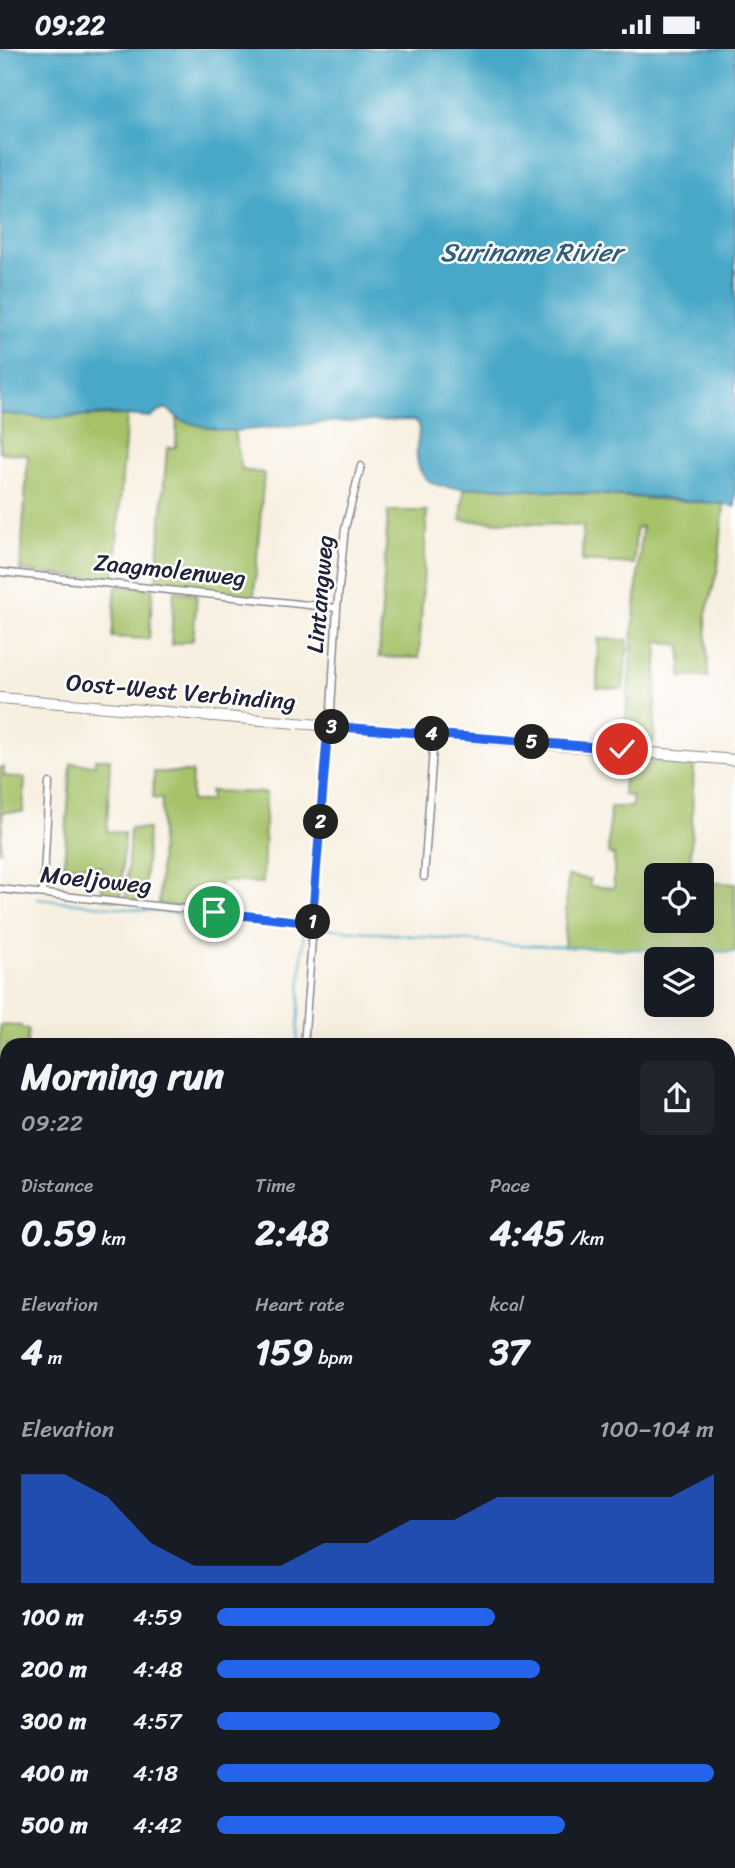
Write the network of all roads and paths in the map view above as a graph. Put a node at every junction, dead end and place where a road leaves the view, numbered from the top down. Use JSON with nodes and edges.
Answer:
{"nodes":[{"id":1,"x":361,"y":466,"type":"dead end"},
{"id":2,"x":0,"y":572,"type":"edge"},
{"id":3,"x":337,"y":608,"type":"junction"},
{"id":4,"x":0,"y":698,"type":"edge"},
{"id":5,"x":329,"y":726,"type":"junction"},
{"id":6,"x":434,"y":734,"type":"junction"},
{"id":7,"x":735,"y":760,"type":"edge"},
{"id":8,"x":49,"y":783,"type":"dead end"},
{"id":9,"x":424,"y":877,"type":"dead end"},
{"id":10,"x":0,"y":889,"type":"edge"},
{"id":11,"x":43,"y":893,"type":"junction"},
{"id":12,"x":312,"y":923,"type":"junction"},
{"id":13,"x":304,"y":1038,"type":"edge"}],
"edges":[{"from":1,"to":3,"type":"street","name":"Lintangweg"},
{"from":2,"to":3,"type":"street","name":"Zaagmolenweg"},
{"from":3,"to":5,"type":"street","name":"Lintangweg"},
{"from":4,"to":5,"type":"main road","name":"Oost-West Verbinding"},
{"from":5,"to":6,"type":"main road","name":"Oost-West Verbinding"},
{"from":5,"to":12,"type":"street","name":"Lintangweg"},
{"from":6,"to":7,"type":"main road","name":"Oost-West Verbinding"},
{"from":6,"to":9,"type":"street"},
{"from":8,"to":11,"type":"street"},
{"from":10,"to":11,"type":"street","name":"Moeljoweg"},
{"from":11,"to":12,"type":"street","name":"Moeljoweg"},
{"from":12,"to":13,"type":"street","name":"Lintangweg"}]}
